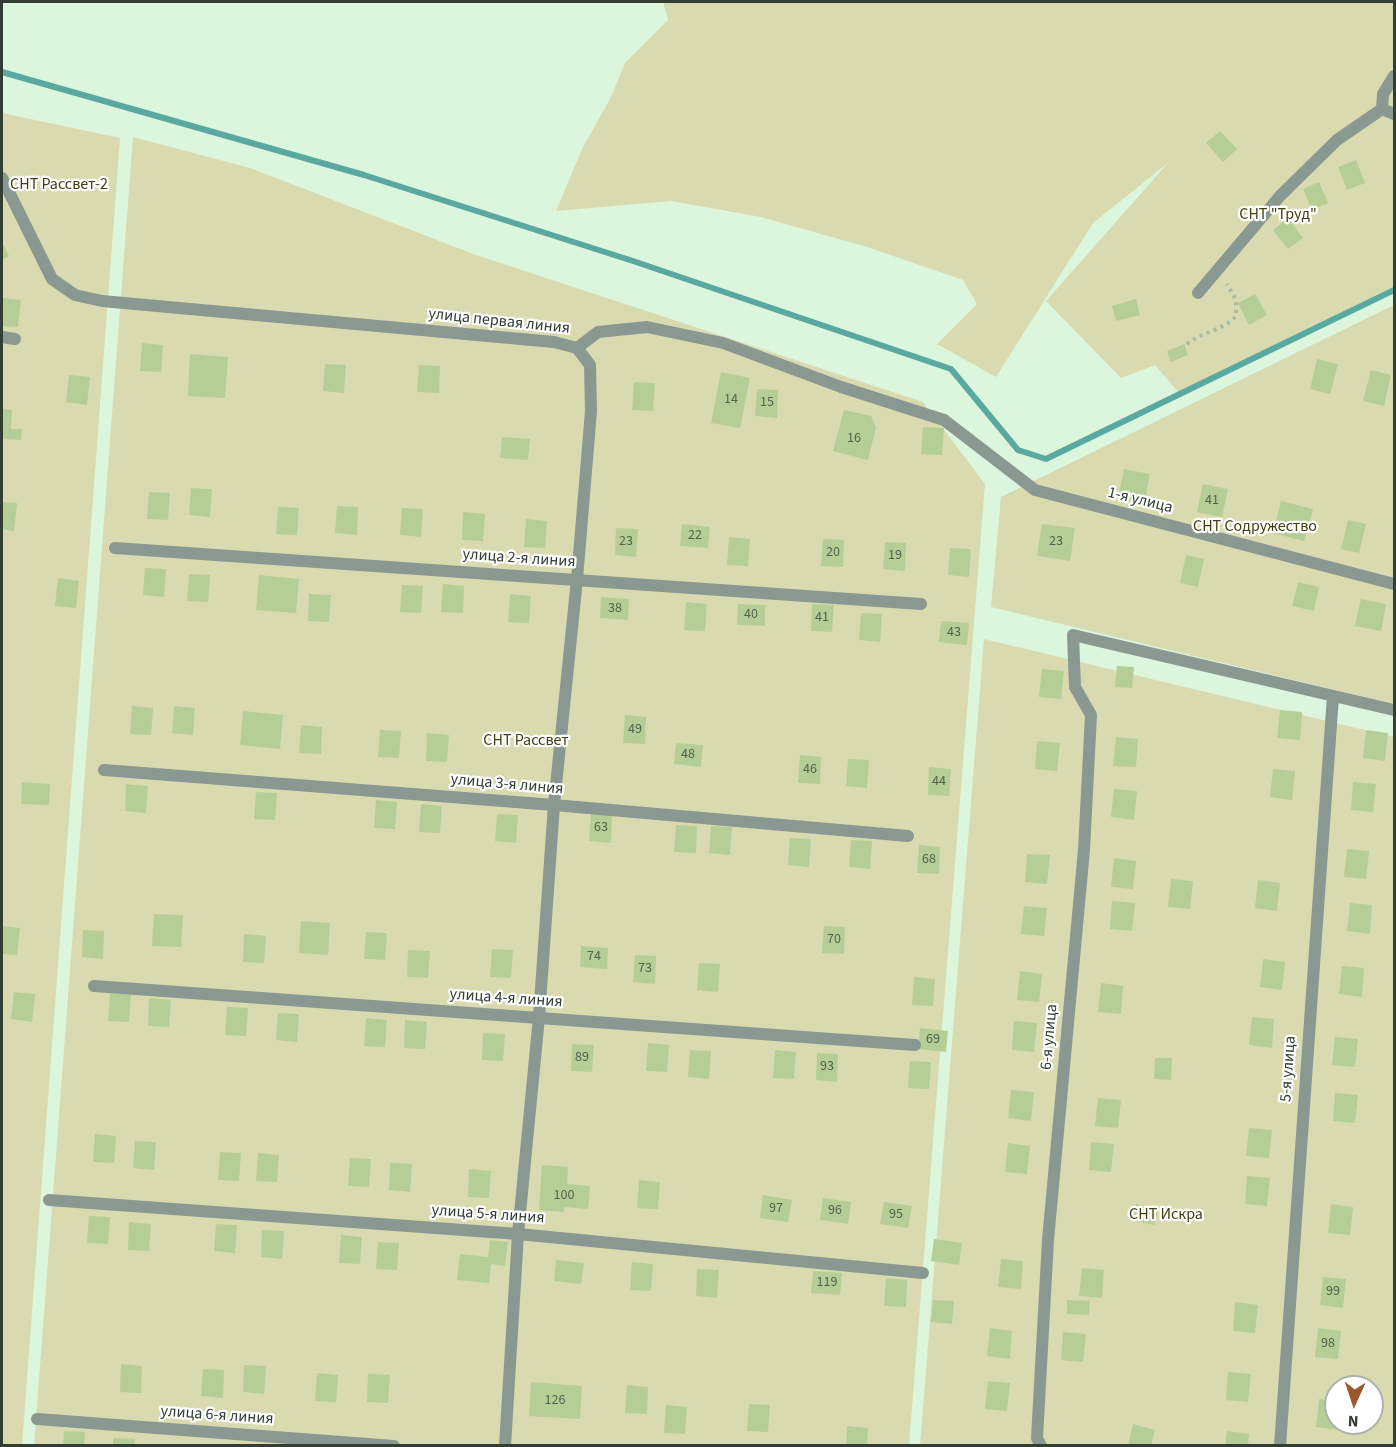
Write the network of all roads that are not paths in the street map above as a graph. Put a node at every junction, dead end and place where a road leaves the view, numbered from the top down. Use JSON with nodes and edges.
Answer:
{"nodes":[{"id":1,"x":1395,"y":76,"type":"edge"},
{"id":2,"x":1382,"y":109,"type":"junction"},
{"id":3,"x":1395,"y":114,"type":"edge"},
{"id":4,"x":2,"y":178,"type":"edge"},
{"id":5,"x":1198,"y":293,"type":"dead end"},
{"id":6,"x":2,"y":338,"type":"edge"},
{"id":7,"x":15,"y":339,"type":"dead end"},
{"id":8,"x":577,"y":348,"type":"junction"},
{"id":9,"x":1087,"y":505,"type":"joint"},
{"id":10,"x":115,"y":548,"type":"dead end"},
{"id":11,"x":577,"y":579,"type":"junction"},
{"id":12,"x":1395,"y":584,"type":"edge"},
{"id":13,"x":921,"y":604,"type":"dead end"},
{"id":14,"x":1333,"y":696,"type":"junction"},
{"id":15,"x":1395,"y":710,"type":"edge"},
{"id":16,"x":104,"y":770,"type":"dead end"},
{"id":17,"x":554,"y":805,"type":"junction"},
{"id":18,"x":908,"y":836,"type":"dead end"},
{"id":19,"x":94,"y":986,"type":"dead end"},
{"id":20,"x":539,"y":1017,"type":"junction"},
{"id":21,"x":915,"y":1045,"type":"dead end"},
{"id":22,"x":49,"y":1200,"type":"dead end"},
{"id":23,"x":518,"y":1234,"type":"junction"},
{"id":24,"x":923,"y":1273,"type":"dead end"},
{"id":25,"x":37,"y":1419,"type":"dead end"},
{"id":26,"x":393,"y":1446,"type":"edge"},
{"id":27,"x":505,"y":1446,"type":"edge"},
{"id":28,"x":1041,"y":1446,"type":"edge"},
{"id":29,"x":1280,"y":1446,"type":"edge"}],
"edges":[{"from":1,"to":2,"type":"street"},
{"from":2,"to":3,"type":"street"},
{"from":2,"to":5,"type":"street"},
{"from":4,"to":8,"type":"street","name":"улица первая линия"},
{"from":6,"to":7,"type":"street"},
{"from":8,"to":9,"type":"street","name":"улица первая линия"},
{"from":8,"to":11,"type":"street"},
{"from":9,"to":12,"type":"street","name":"1-я улица"},
{"from":10,"to":11,"type":"street","name":"улица 2-я линия"},
{"from":11,"to":13,"type":"street","name":"улица 2-я линия"},
{"from":11,"to":17,"type":"street"},
{"from":14,"to":15,"type":"street"},
{"from":14,"to":28,"type":"street","name":"6-я улица"},
{"from":14,"to":29,"type":"street","name":"5-я улица"},
{"from":16,"to":17,"type":"street","name":"улица 3-я линия"},
{"from":17,"to":18,"type":"street","name":"улица 3-я линия"},
{"from":17,"to":20,"type":"street"},
{"from":19,"to":20,"type":"street","name":"улица 4-я линия"},
{"from":20,"to":21,"type":"street","name":"улица 4-я линия"},
{"from":20,"to":23,"type":"street"},
{"from":22,"to":23,"type":"street","name":"улица 5-я линия"},
{"from":23,"to":24,"type":"street","name":"улица 5-я линия"},
{"from":23,"to":27,"type":"street"},
{"from":25,"to":26,"type":"street","name":"улица 6-я линия"}]}
